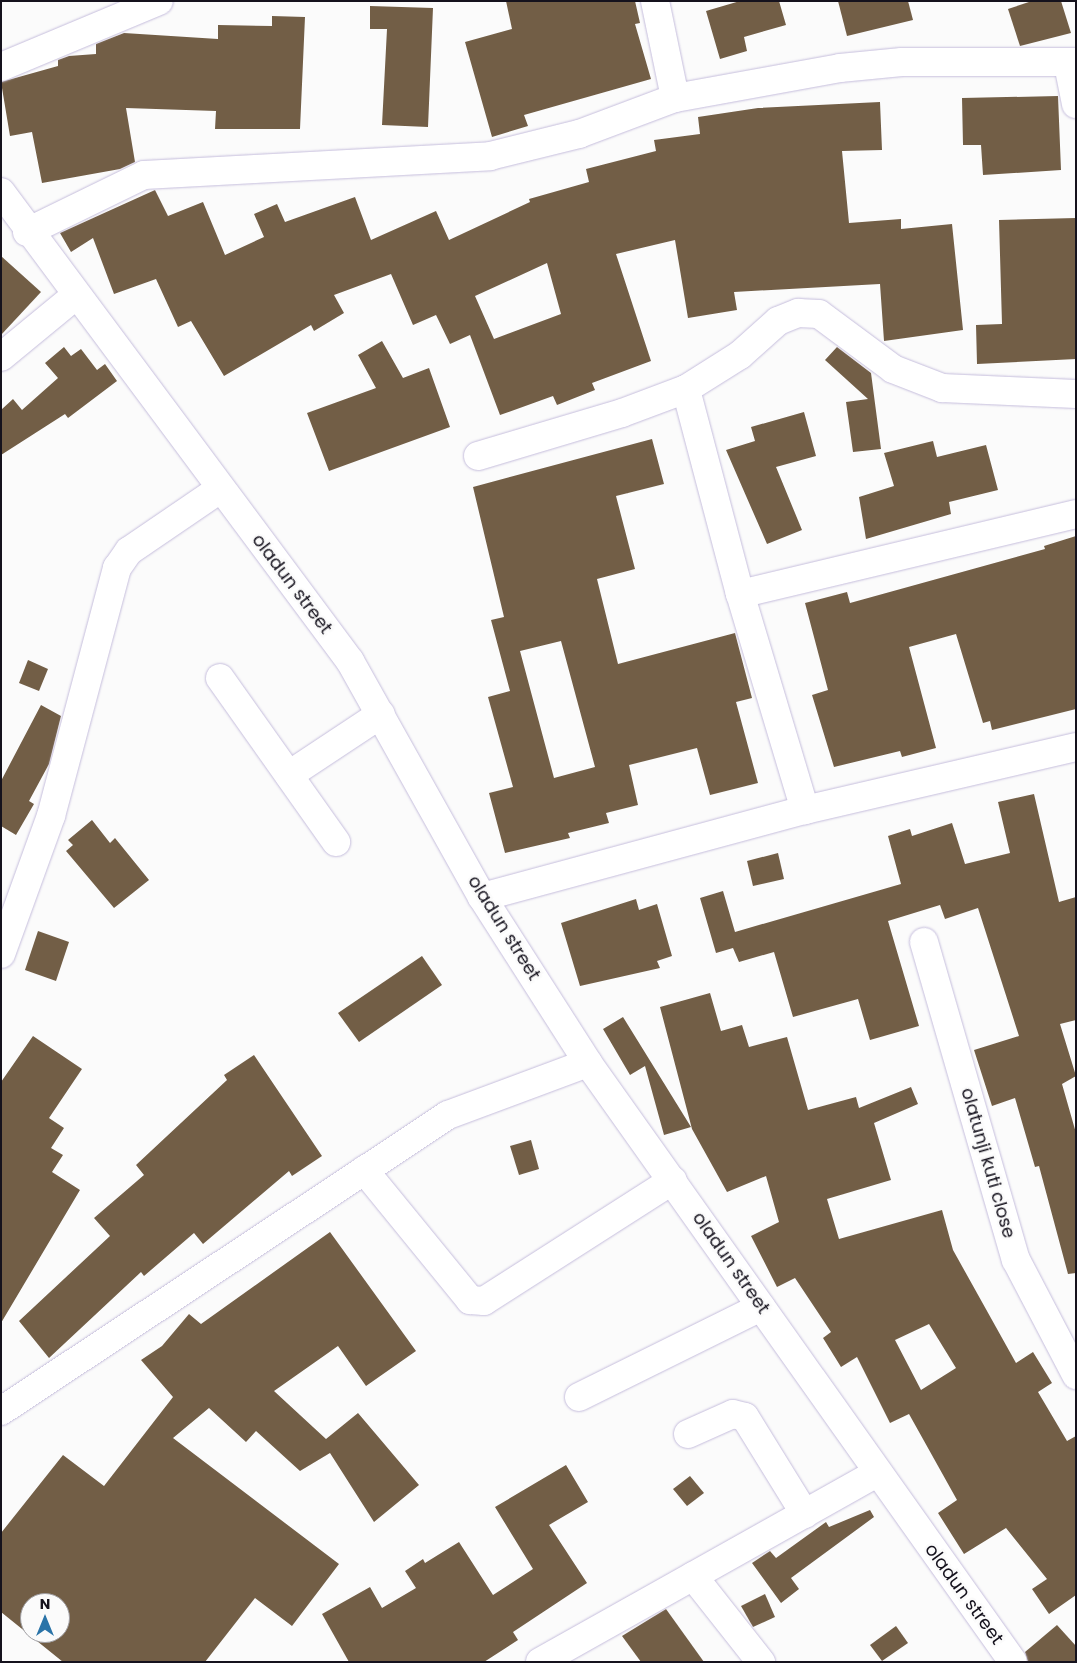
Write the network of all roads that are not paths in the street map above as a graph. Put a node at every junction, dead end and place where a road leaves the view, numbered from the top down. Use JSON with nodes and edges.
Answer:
{"nodes":[{"id":1,"x":159,"y":1,"type":"edge"},
{"id":2,"x":655,"y":1,"type":"edge"},
{"id":3,"x":1072,"y":63,"type":"edge"},
{"id":4,"x":1,"y":66,"type":"edge"},
{"id":5,"x":675,"y":98,"type":"junction"},
{"id":6,"x":1076,"y":104,"type":"edge"},
{"id":7,"x":5,"y":206,"type":"edge"},
{"id":8,"x":27,"y":232,"type":"junction"},
{"id":9,"x":75,"y":296,"type":"junction"},
{"id":10,"x":1,"y":357,"type":"edge"},
{"id":11,"x":686,"y":389,"type":"junction"},
{"id":12,"x":1076,"y":394,"type":"edge"},
{"id":13,"x":478,"y":456,"type":"dead end"},
{"id":14,"x":220,"y":489,"type":"junction"},
{"id":15,"x":1076,"y":514,"type":"edge"},
{"id":16,"x":740,"y":594,"type":"junction"},
{"id":17,"x":220,"y":678,"type":"dead end"},
{"id":18,"x":381,"y":714,"type":"junction"},
{"id":19,"x":1076,"y":748,"type":"edge"},
{"id":20,"x":289,"y":775,"type":"junction"},
{"id":21,"x":805,"y":810,"type":"junction"},
{"id":22,"x":336,"y":842,"type":"dead end"},
{"id":23,"x":482,"y":897,"type":"junction"},
{"id":24,"x":924,"y":942,"type":"dead end"},
{"id":25,"x":1,"y":954,"type":"edge"},
{"id":26,"x":588,"y":1062,"type":"junction"},
{"id":27,"x":364,"y":1170,"type":"junction"},
{"id":28,"x":673,"y":1180,"type":"junction"},
{"id":29,"x":761,"y":1307,"type":"junction"},
{"id":30,"x":1076,"y":1375,"type":"edge"},
{"id":31,"x":579,"y":1397,"type":"dead end"},
{"id":32,"x":1,"y":1412,"type":"edge"},
{"id":33,"x":688,"y":1434,"type":"dead end"},
{"id":34,"x":877,"y":1473,"type":"junction"},
{"id":35,"x":805,"y":1514,"type":"junction"},
{"id":36,"x":693,"y":1576,"type":"junction"},
{"id":37,"x":540,"y":1662,"type":"edge"},
{"id":38,"x":761,"y":1662,"type":"edge"},
{"id":39,"x":1013,"y":1662,"type":"edge"}],
"edges":[{"from":1,"to":4,"type":"street"},
{"from":2,"to":5,"type":"street"},
{"from":3,"to":5,"type":"street"},
{"from":3,"to":6,"type":"street"},
{"from":5,"to":8,"type":"street"},
{"from":7,"to":8,"type":"street","name":"oladun street"},
{"from":8,"to":9,"type":"street","name":"oladun street"},
{"from":9,"to":10,"type":"street"},
{"from":9,"to":14,"type":"street","name":"oladun street"},
{"from":11,"to":12,"type":"street"},
{"from":11,"to":13,"type":"street"},
{"from":11,"to":16,"type":"street"},
{"from":14,"to":18,"type":"street","name":"oladun street"},
{"from":14,"to":25,"type":"street"},
{"from":15,"to":16,"type":"street"},
{"from":16,"to":21,"type":"street"},
{"from":17,"to":20,"type":"street"},
{"from":18,"to":20,"type":"street"},
{"from":18,"to":23,"type":"street","name":"oladun street"},
{"from":19,"to":21,"type":"street"},
{"from":20,"to":22,"type":"street"},
{"from":21,"to":23,"type":"street"},
{"from":23,"to":26,"type":"street","name":"oladun street"},
{"from":24,"to":30,"type":"street","name":"olatunji kuti close"},
{"from":26,"to":27,"type":"street"},
{"from":26,"to":28,"type":"street","name":"oladun street"},
{"from":27,"to":28,"type":"street"},
{"from":27,"to":32,"type":"street"},
{"from":28,"to":29,"type":"street","name":"oladun street"},
{"from":29,"to":31,"type":"street"},
{"from":29,"to":34,"type":"street","name":"oladun street"},
{"from":33,"to":35,"type":"street"},
{"from":34,"to":35,"type":"street"},
{"from":34,"to":39,"type":"street","name":"oladun street"},
{"from":35,"to":36,"type":"street"},
{"from":36,"to":37,"type":"street"},
{"from":36,"to":38,"type":"street"}]}
